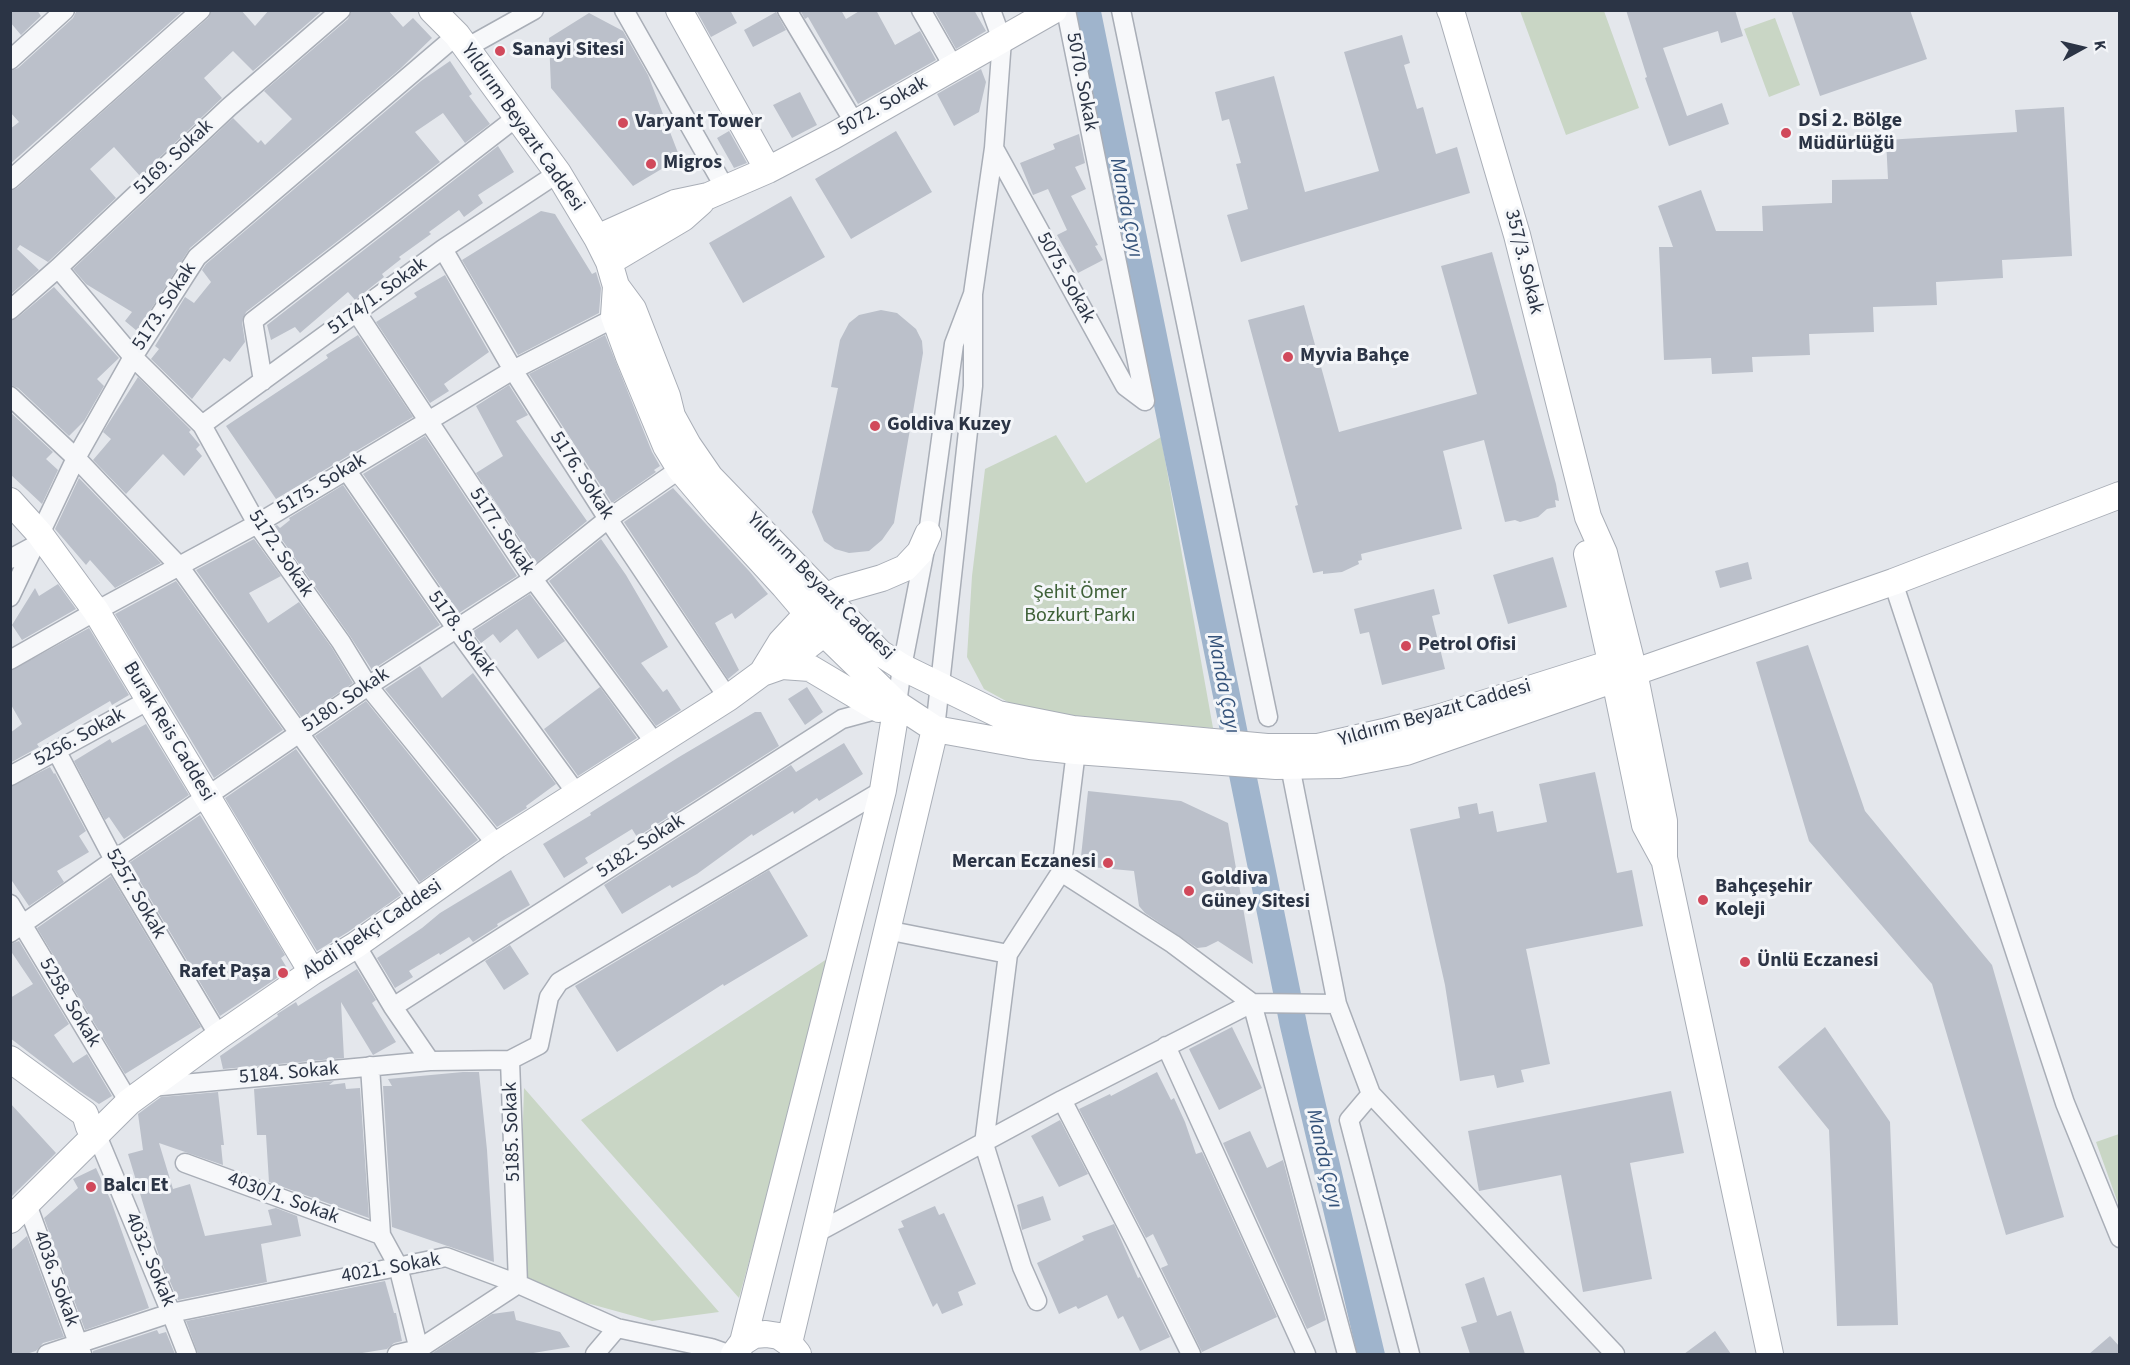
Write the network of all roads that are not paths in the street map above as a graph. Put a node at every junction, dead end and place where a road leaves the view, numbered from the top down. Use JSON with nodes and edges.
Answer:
{"nodes":[{"id":1,"x":65,"y":10,"type":"edge"},
{"id":2,"x":201,"y":10,"type":"edge"},
{"id":3,"x":341,"y":10,"type":"edge"},
{"id":4,"x":432,"y":10,"type":"edge"},
{"id":5,"x":534,"y":10,"type":"edge"},
{"id":6,"x":624,"y":10,"type":"edge"},
{"id":7,"x":679,"y":10,"type":"edge"},
{"id":8,"x":788,"y":10,"type":"edge"},
{"id":9,"x":921,"y":10,"type":"edge"},
{"id":10,"x":991,"y":10,"type":"edge"},
{"id":11,"x":1054,"y":10,"type":"edge"},
{"id":12,"x":1066,"y":10,"type":"edge"},
{"id":13,"x":1121,"y":10,"type":"edge"},
{"id":14,"x":1450,"y":10,"type":"edge"},
{"id":15,"x":1002,"y":40,"type":"junction"},
{"id":16,"x":461,"y":41,"type":"junction"},
{"id":17,"x":10,"y":60,"type":"edge"},
{"id":18,"x":953,"y":66,"type":"junction"},
{"id":19,"x":517,"y":117,"type":"junction"},
{"id":20,"x":854,"y":122,"type":"junction"},
{"id":21,"x":994,"y":148,"type":"junction"},
{"id":22,"x":768,"y":170,"type":"junction"},
{"id":23,"x":558,"y":173,"type":"junction"},
{"id":24,"x":10,"y":180,"type":"edge"},
{"id":25,"x":716,"y":192,"type":"junction"},
{"id":26,"x":597,"y":238,"type":"junction"},
{"id":27,"x":443,"y":249,"type":"junction"},
{"id":28,"x":58,"y":268,"type":"junction"},
{"id":29,"x":612,"y":274,"type":"junction"},
{"id":30,"x":972,"y":294,"type":"junction"},
{"id":31,"x":10,"y":310,"type":"edge"},
{"id":32,"x":357,"y":313,"type":"junction"},
{"id":33,"x":624,"y":313,"type":"junction"},
{"id":34,"x":133,"y":357,"type":"junction"},
{"id":35,"x":513,"y":370,"type":"junction"},
{"id":36,"x":263,"y":381,"type":"junction"},
{"id":37,"x":10,"y":396,"type":"edge"},
{"id":38,"x":1145,"y":400,"type":"joint"},
{"id":39,"x":427,"y":420,"type":"junction"},
{"id":40,"x":202,"y":425,"type":"junction"},
{"id":41,"x":76,"y":458,"type":"junction"},
{"id":42,"x":680,"y":469,"type":"junction"},
{"id":43,"x":347,"y":471,"type":"junction"},
{"id":44,"x":2120,"y":495,"type":"edge"},
{"id":45,"x":10,"y":501,"type":"edge"},
{"id":46,"x":608,"y":519,"type":"junction"},
{"id":47,"x":257,"y":524,"type":"junction"},
{"id":48,"x":928,"y":534,"type":"junction"},
{"id":49,"x":37,"y":539,"type":"junction"},
{"id":50,"x":10,"y":560,"type":"edge"},
{"id":51,"x":179,"y":566,"type":"junction"},
{"id":52,"x":533,"y":579,"type":"junction"},
{"id":53,"x":1893,"y":582,"type":"junction"},
{"id":54,"x":10,"y":597,"type":"edge"},
{"id":55,"x":826,"y":597,"type":"junction"},
{"id":56,"x":96,"y":611,"type":"junction"},
{"id":57,"x":807,"y":614,"type":"junction"},
{"id":58,"x":845,"y":617,"type":"junction"},
{"id":59,"x":455,"y":627,"type":"junction"},
{"id":60,"x":824,"y":633,"type":"junction"},
{"id":61,"x":10,"y":660,"type":"edge"},
{"id":62,"x":902,"y":667,"type":"junction"},
{"id":63,"x":772,"y":670,"type":"junction"},
{"id":64,"x":1621,"y":672,"type":"junction"},
{"id":65,"x":941,"y":685,"type":"junction"},
{"id":66,"x":368,"y":686,"type":"junction"},
{"id":67,"x":728,"y":698,"type":"junction"},
{"id":68,"x":149,"y":700,"type":"junction"},
{"id":69,"x":888,"y":706,"type":"junction"},
{"id":70,"x":1268,"y":717,"type":"dead end"},
{"id":71,"x":935,"y":729,"type":"junction"},
{"id":72,"x":299,"y":733,"type":"junction"},
{"id":73,"x":655,"y":743,"type":"junction"},
{"id":74,"x":56,"y":750,"type":"junction"},
{"id":75,"x":1076,"y":752,"type":"junction"},
{"id":76,"x":1211,"y":752,"type":"junction"},
{"id":77,"x":1278,"y":760,"type":"junction"},
{"id":78,"x":10,"y":777,"type":"edge"},
{"id":79,"x":883,"y":790,"type":"junction"},
{"id":80,"x":577,"y":794,"type":"junction"},
{"id":81,"x":207,"y":796,"type":"junction"},
{"id":82,"x":497,"y":845,"type":"junction"},
{"id":83,"x":114,"y":860,"type":"junction"},
{"id":84,"x":1061,"y":872,"type":"junction"},
{"id":85,"x":419,"y":900,"type":"junction"},
{"id":86,"x":10,"y":904,"type":"edge"},
{"id":87,"x":16,"y":929,"type":"edge"},
{"id":88,"x":886,"y":930,"type":"junction"},
{"id":89,"x":356,"y":945,"type":"junction"},
{"id":90,"x":1008,"y":954,"type":"junction"},
{"id":91,"x":312,"y":972,"type":"junction"},
{"id":92,"x":1252,"y":1003,"type":"junction"},
{"id":93,"x":1337,"y":1004,"type":"junction"},
{"id":94,"x":393,"y":1007,"type":"junction"},
{"id":95,"x":219,"y":1036,"type":"junction"},
{"id":96,"x":1166,"y":1046,"type":"junction"},
{"id":97,"x":10,"y":1059,"type":"edge"},
{"id":98,"x":430,"y":1060,"type":"junction"},
{"id":99,"x":510,"y":1060,"type":"junction"},
{"id":100,"x":370,"y":1066,"type":"junction"},
{"id":101,"x":10,"y":1080,"type":"edge"},
{"id":102,"x":139,"y":1094,"type":"junction"},
{"id":103,"x":1371,"y":1094,"type":"junction"},
{"id":104,"x":1062,"y":1100,"type":"junction"},
{"id":105,"x":92,"y":1130,"type":"junction"},
{"id":106,"x":984,"y":1144,"type":"junction"},
{"id":107,"x":185,"y":1163,"type":"dead end"},
{"id":108,"x":19,"y":1212,"type":"edge"},
{"id":109,"x":816,"y":1233,"type":"junction"},
{"id":110,"x":381,"y":1235,"type":"junction"},
{"id":111,"x":2120,"y":1238,"type":"edge"},
{"id":112,"x":398,"y":1266,"type":"junction"},
{"id":113,"x":518,"y":1284,"type":"junction"},
{"id":114,"x":1037,"y":1301,"type":"dead end"},
{"id":115,"x":171,"y":1313,"type":"junction"},
{"id":116,"x":617,"y":1328,"type":"junction"},
{"id":117,"x":80,"y":1349,"type":"edge"},
{"id":118,"x":735,"y":1350,"type":"edge"},
{"id":119,"x":796,"y":1351,"type":"edge"},
{"id":120,"x":420,"y":1352,"type":"edge"},
{"id":121,"x":47,"y":1354,"type":"edge"},
{"id":122,"x":187,"y":1354,"type":"edge"},
{"id":123,"x":397,"y":1354,"type":"edge"},
{"id":124,"x":596,"y":1354,"type":"edge"},
{"id":125,"x":1191,"y":1354,"type":"edge"},
{"id":126,"x":1306,"y":1354,"type":"edge"},
{"id":127,"x":1347,"y":1354,"type":"edge"},
{"id":128,"x":1410,"y":1354,"type":"edge"},
{"id":129,"x":1616,"y":1354,"type":"edge"},
{"id":130,"x":1770,"y":1354,"type":"edge"}],
"edges":[{"from":1,"to":17,"type":"street"},
{"from":2,"to":24,"type":"street"},
{"from":3,"to":28,"type":"street","name":"5169. Sokak"},
{"from":4,"to":16,"type":"main road","name":"Yıldırım Beyazıt Caddesi"},
{"from":5,"to":16,"type":"street","name":"5173. Sokak"},
{"from":6,"to":25,"type":"street"},
{"from":7,"to":22,"type":"main road"},
{"from":8,"to":20,"type":"street"},
{"from":9,"to":18,"type":"street"},
{"from":10,"to":15,"type":"street"},
{"from":11,"to":15,"type":"main road","name":"5072. Sokak"},
{"from":12,"to":38,"type":"street","name":"5070. Sokak"},
{"from":13,"to":70,"type":"street"},
{"from":14,"to":64,"type":"main road","name":"357/3. Sokak"},
{"from":15,"to":18,"type":"main road","name":"5072. Sokak"},
{"from":15,"to":21,"type":"street"},
{"from":16,"to":19,"type":"main road","name":"Yıldırım Beyazıt Caddesi"},
{"from":16,"to":34,"type":"street","name":"5173. Sokak"},
{"from":18,"to":20,"type":"main road","name":"5072. Sokak"},
{"from":19,"to":23,"type":"main road","name":"Yıldırım Beyazıt Caddesi"},
{"from":19,"to":36,"type":"street"},
{"from":20,"to":22,"type":"main road","name":"5072. Sokak"},
{"from":21,"to":30,"type":"street"},
{"from":21,"to":38,"type":"street","name":"5075. Sokak"},
{"from":22,"to":25,"type":"main road","name":"5072. Sokak"},
{"from":23,"to":26,"type":"main road","name":"Yıldırım Beyazıt Caddesi"},
{"from":23,"to":27,"type":"street","name":"5174/1. Sokak"},
{"from":25,"to":26,"type":"main road","name":"5072. Sokak"},
{"from":25,"to":29,"type":"main road","name":"5072. Sokak"},
{"from":26,"to":29,"type":"main road","name":"Yıldırım Beyazıt Caddesi"},
{"from":27,"to":32,"type":"street","name":"5174/1. Sokak"},
{"from":27,"to":35,"type":"street","name":"5176. Sokak"},
{"from":28,"to":31,"type":"street","name":"5169. Sokak"},
{"from":28,"to":34,"type":"street","name":"5172. Sokak"},
{"from":29,"to":33,"type":"main road","name":"Yıldırım Beyazıt Caddesi"},
{"from":30,"to":48,"type":"street"},
{"from":30,"to":65,"type":"street"},
{"from":32,"to":36,"type":"street","name":"5174/1. Sokak"},
{"from":32,"to":39,"type":"street","name":"5177. Sokak"},
{"from":33,"to":35,"type":"street","name":"5175. Sokak"},
{"from":33,"to":42,"type":"main road","name":"Yıldırım Beyazıt Caddesi"},
{"from":33,"to":55,"type":"main road","name":"Yıldırım Beyazıt Caddesi"},
{"from":34,"to":40,"type":"street","name":"5172. Sokak"},
{"from":34,"to":41,"type":"street","name":"5173. Sokak"},
{"from":35,"to":39,"type":"street","name":"5175. Sokak"},
{"from":35,"to":46,"type":"street","name":"5176. Sokak"},
{"from":36,"to":40,"type":"street","name":"5174/1. Sokak"},
{"from":37,"to":41,"type":"street"},
{"from":39,"to":43,"type":"street","name":"5175. Sokak"},
{"from":39,"to":52,"type":"street","name":"5177. Sokak"},
{"from":40,"to":47,"type":"street","name":"5172. Sokak"},
{"from":41,"to":49,"type":"street","name":"5173. Sokak"},
{"from":41,"to":51,"type":"street"},
{"from":42,"to":46,"type":"street","name":"5180. Sokak"},
{"from":42,"to":57,"type":"main road","name":"Yıldırım Beyazıt Caddesi"},
{"from":43,"to":47,"type":"street","name":"5175. Sokak"},
{"from":43,"to":59,"type":"street","name":"5178. Sokak"},
{"from":44,"to":53,"type":"main road"},
{"from":45,"to":49,"type":"main road","name":"Burak Reis Caddesi"},
{"from":46,"to":52,"type":"street","name":"5180. Sokak"},
{"from":46,"to":67,"type":"street","name":"5176. Sokak"},
{"from":47,"to":51,"type":"street","name":"5175. Sokak"},
{"from":47,"to":66,"type":"street","name":"5172. Sokak"},
{"from":48,"to":55,"type":"main road"},
{"from":48,"to":62,"type":"street"},
{"from":49,"to":50,"type":"street"},
{"from":49,"to":54,"type":"street","name":"5173. Sokak"},
{"from":49,"to":56,"type":"main road","name":"Burak Reis Caddesi"},
{"from":51,"to":56,"type":"street","name":"5175. Sokak"},
{"from":51,"to":72,"type":"street"},
{"from":52,"to":59,"type":"street","name":"5180. Sokak"},
{"from":52,"to":73,"type":"street","name":"5177. Sokak"},
{"from":53,"to":64,"type":"main road"},
{"from":53,"to":111,"type":"street"},
{"from":55,"to":57,"type":"main road","name":"Abdi İpekçi Caddesi"},
{"from":55,"to":58,"type":"main road","name":"Yıldırım Beyazıt Caddesi"},
{"from":56,"to":61,"type":"street","name":"5175. Sokak"},
{"from":56,"to":68,"type":"main road","name":"Burak Reis Caddesi"},
{"from":57,"to":60,"type":"main road","name":"Yıldırım Beyazıt Caddesi"},
{"from":57,"to":63,"type":"main road","name":"Abdi İpekçi Caddesi"},
{"from":58,"to":60,"type":"main road","name":"Abdi İpekçi Caddesi"},
{"from":58,"to":62,"type":"main road","name":"Yıldırım Beyazıt Caddesi"},
{"from":59,"to":66,"type":"street","name":"5180. Sokak"},
{"from":59,"to":80,"type":"street","name":"5178. Sokak"},
{"from":60,"to":63,"type":"main road","name":"Abdi İpekçi Caddesi"},
{"from":60,"to":69,"type":"main road","name":"Yıldırım Beyazıt Caddesi"},
{"from":62,"to":65,"type":"main road","name":"Yıldırım Beyazıt Caddesi"},
{"from":62,"to":69,"type":"street"},
{"from":63,"to":67,"type":"main road","name":"Abdi İpekçi Caddesi"},
{"from":63,"to":69,"type":"main road"},
{"from":64,"to":77,"type":"main road"},
{"from":64,"to":130,"type":"main road","name":"357/3. Sokak"},
{"from":65,"to":71,"type":"street"},
{"from":65,"to":76,"type":"main road","name":"Yıldırım Beyazıt Caddesi"},
{"from":66,"to":72,"type":"street","name":"5180. Sokak"},
{"from":66,"to":82,"type":"street","name":"5172. Sokak"},
{"from":67,"to":73,"type":"main road","name":"Abdi İpekçi Caddesi"},
{"from":68,"to":74,"type":"street","name":"5256. Sokak"},
{"from":68,"to":81,"type":"main road","name":"Burak Reis Caddesi"},
{"from":69,"to":71,"type":"main road"},
{"from":69,"to":79,"type":"main road"},
{"from":69,"to":94,"type":"street","name":"5182. Sokak"},
{"from":71,"to":75,"type":"main road"},
{"from":71,"to":88,"type":"main road"},
{"from":72,"to":81,"type":"street","name":"5180. Sokak"},
{"from":72,"to":85,"type":"street"},
{"from":73,"to":80,"type":"main road","name":"Abdi İpekçi Caddesi"},
{"from":74,"to":78,"type":"street","name":"5256. Sokak"},
{"from":74,"to":83,"type":"street","name":"5257. Sokak"},
{"from":75,"to":76,"type":"main road"},
{"from":75,"to":84,"type":"street"},
{"from":76,"to":77,"type":"main road"},
{"from":77,"to":93,"type":"street"},
{"from":79,"to":99,"type":"street"},
{"from":79,"to":118,"type":"main road"},
{"from":80,"to":82,"type":"main road","name":"Abdi İpekçi Caddesi"},
{"from":81,"to":83,"type":"street","name":"5180. Sokak"},
{"from":81,"to":91,"type":"main road","name":"Burak Reis Caddesi"},
{"from":82,"to":85,"type":"main road","name":"Abdi İpekçi Caddesi"},
{"from":83,"to":87,"type":"street","name":"5180. Sokak"},
{"from":83,"to":95,"type":"street","name":"5257. Sokak"},
{"from":84,"to":90,"type":"street"},
{"from":84,"to":92,"type":"street"},
{"from":85,"to":89,"type":"main road","name":"Abdi İpekçi Caddesi"},
{"from":86,"to":87,"type":"street","name":"5258. Sokak"},
{"from":87,"to":102,"type":"street","name":"5258. Sokak"},
{"from":88,"to":90,"type":"street"},
{"from":88,"to":109,"type":"main road"},
{"from":89,"to":91,"type":"main road","name":"Abdi İpekçi Caddesi"},
{"from":89,"to":94,"type":"street"},
{"from":90,"to":106,"type":"street"},
{"from":91,"to":95,"type":"main road","name":"Abdi İpekçi Caddesi"},
{"from":92,"to":93,"type":"street"},
{"from":92,"to":96,"type":"street"},
{"from":92,"to":127,"type":"street"},
{"from":93,"to":103,"type":"street"},
{"from":94,"to":98,"type":"street"},
{"from":95,"to":102,"type":"main road","name":"Abdi İpekçi Caddesi"},
{"from":96,"to":104,"type":"street"},
{"from":96,"to":126,"type":"street"},
{"from":97,"to":105,"type":"main road"},
{"from":98,"to":99,"type":"street","name":"5185. Sokak"},
{"from":98,"to":100,"type":"street","name":"5184. Sokak"},
{"from":99,"to":113,"type":"street","name":"5185. Sokak"},
{"from":100,"to":102,"type":"street","name":"5184. Sokak"},
{"from":100,"to":110,"type":"street"},
{"from":101,"to":105,"type":"main road"},
{"from":102,"to":105,"type":"main road","name":"Abdi İpekçi Caddesi"},
{"from":103,"to":128,"type":"street"},
{"from":103,"to":129,"type":"street"},
{"from":104,"to":106,"type":"street"},
{"from":104,"to":125,"type":"street"},
{"from":105,"to":108,"type":"main road","name":"Abdi İpekçi Caddesi"},
{"from":105,"to":115,"type":"street","name":"4032. Sokak"},
{"from":106,"to":109,"type":"street"},
{"from":106,"to":114,"type":"street"},
{"from":107,"to":110,"type":"street","name":"4030/1. Sokak"},
{"from":108,"to":117,"type":"street","name":"4036. Sokak"},
{"from":109,"to":119,"type":"main road"},
{"from":110,"to":112,"type":"street"},
{"from":112,"to":113,"type":"street","name":"4021. Sokak"},
{"from":112,"to":115,"type":"street","name":"4021. Sokak"},
{"from":112,"to":120,"type":"street"},
{"from":113,"to":116,"type":"street","name":"4021. Sokak"},
{"from":113,"to":120,"type":"street"},
{"from":115,"to":117,"type":"street","name":"4021. Sokak"},
{"from":115,"to":122,"type":"street","name":"4032. Sokak"},
{"from":116,"to":118,"type":"street","name":"4021. Sokak"},
{"from":116,"to":124,"type":"street"},
{"from":117,"to":121,"type":"street","name":"4021. Sokak"},
{"from":118,"to":119,"type":"main road"},
{"from":120,"to":123,"type":"street"}]}
